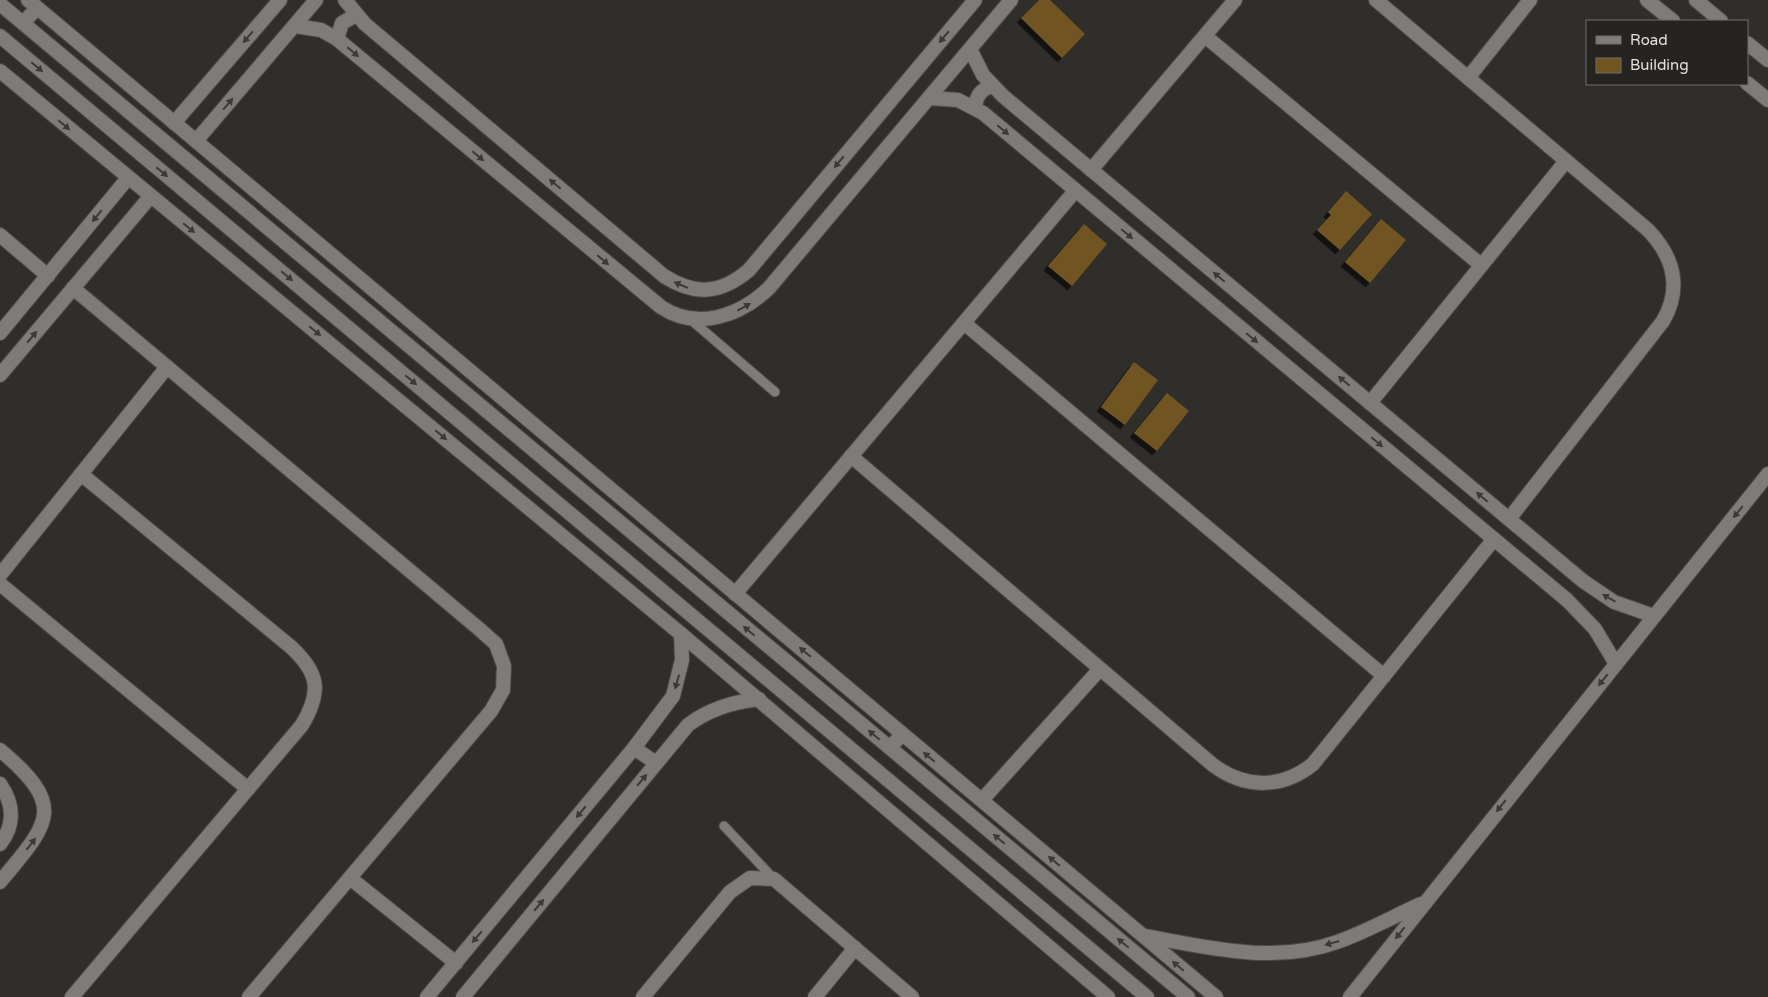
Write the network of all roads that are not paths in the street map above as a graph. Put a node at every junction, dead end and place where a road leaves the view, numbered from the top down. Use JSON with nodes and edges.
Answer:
{"nodes":[{"id":1,"x":280,"y":0,"type":"edge"},
{"id":2,"x":316,"y":0,"type":"edge"},
{"id":3,"x":345,"y":0,"type":"edge"},
{"id":4,"x":975,"y":0,"type":"edge"},
{"id":5,"x":1011,"y":0,"type":"edge"},
{"id":6,"x":1235,"y":0,"type":"edge"},
{"id":7,"x":1376,"y":0,"type":"edge"},
{"id":8,"x":1530,"y":0,"type":"edge"},
{"id":9,"x":1648,"y":0,"type":"edge"},
{"id":10,"x":1696,"y":0,"type":"edge"},
{"id":11,"x":0,"y":4,"type":"edge"},
{"id":12,"x":32,"y":4,"type":"edge"},
{"id":13,"x":356,"y":15,"type":"junction"},
{"id":14,"x":1672,"y":20,"type":"edge"},
{"id":15,"x":1720,"y":20,"type":"edge"},
{"id":16,"x":22,"y":23,"type":"junction"},
{"id":17,"x":295,"y":26,"type":"junction"},
{"id":18,"x":0,"y":36,"type":"edge"},
{"id":19,"x":1205,"y":36,"type":"junction"},
{"id":20,"x":337,"y":39,"type":"junction"},
{"id":21,"x":1748,"y":44,"type":"edge"},
{"id":22,"x":970,"y":49,"type":"junction"},
{"id":23,"x":1768,"y":60,"type":"edge"},
{"id":24,"x":0,"y":71,"type":"edge"},
{"id":25,"x":1468,"y":78,"type":"junction"},
{"id":26,"x":1748,"y":84,"type":"edge"},
{"id":27,"x":992,"y":86,"type":"junction"},
{"id":28,"x":928,"y":98,"type":"junction"},
{"id":29,"x":1768,"y":100,"type":"edge"},
{"id":30,"x":975,"y":108,"type":"junction"},
{"id":31,"x":174,"y":123,"type":"junction"},
{"id":32,"x":196,"y":141,"type":"junction"},
{"id":33,"x":1566,"y":160,"type":"junction"},
{"id":34,"x":1092,"y":170,"type":"junction"},
{"id":35,"x":128,"y":178,"type":"junction"},
{"id":36,"x":1076,"y":190,"type":"junction"},
{"id":37,"x":150,"y":197,"type":"junction"},
{"id":38,"x":0,"y":234,"type":"edge"},
{"id":39,"x":1481,"y":265,"type":"junction"},
{"id":40,"x":48,"y":276,"type":"junction"},
{"id":41,"x":73,"y":288,"type":"junction"},
{"id":42,"x":690,"y":319,"type":"junction"},
{"id":43,"x":964,"y":323,"type":"junction"},
{"id":44,"x":0,"y":333,"type":"edge"},
{"id":45,"x":167,"y":367,"type":"junction"},
{"id":46,"x":0,"y":374,"type":"edge"},
{"id":47,"x":775,"y":392,"type":"dead end"},
{"id":48,"x":1370,"y":403,"type":"junction"},
{"id":49,"x":851,"y":456,"type":"junction"},
{"id":50,"x":81,"y":474,"type":"junction"},
{"id":51,"x":1768,"y":474,"type":"edge"},
{"id":52,"x":1509,"y":519,"type":"junction"},
{"id":53,"x":1494,"y":539,"type":"junction"},
{"id":54,"x":0,"y":575,"type":"edge"},
{"id":55,"x":0,"y":584,"type":"edge"},
{"id":56,"x":735,"y":594,"type":"junction"},
{"id":57,"x":1654,"y":616,"type":"junction"},
{"id":58,"x":681,"y":634,"type":"junction"},
{"id":59,"x":1616,"y":664,"type":"junction"},
{"id":60,"x":1100,"y":669,"type":"junction"},
{"id":61,"x":1384,"y":676,"type":"junction"},
{"id":62,"x":758,"y":699,"type":"junction"},
{"id":63,"x":902,"y":734,"type":"junction"},
{"id":64,"x":634,"y":748,"type":"junction"},
{"id":65,"x":890,"y":748,"type":"junction"},
{"id":66,"x":0,"y":750,"type":"edge"},
{"id":67,"x":656,"y":763,"type":"junction"},
{"id":68,"x":0,"y":784,"type":"edge"},
{"id":69,"x":248,"y":789,"type":"junction"},
{"id":70,"x":982,"y":800,"type":"junction"},
{"id":71,"x":724,"y":826,"type":"dead end"},
{"id":72,"x":0,"y":844,"type":"edge"},
{"id":73,"x":350,"y":878,"type":"junction"},
{"id":74,"x":774,"y":879,"type":"junction"},
{"id":75,"x":0,"y":882,"type":"edge"},
{"id":76,"x":1424,"y":902,"type":"junction"},
{"id":77,"x":1142,"y":935,"type":"junction"},
{"id":78,"x":855,"y":948,"type":"junction"},
{"id":79,"x":456,"y":963,"type":"junction"},
{"id":80,"x":72,"y":997,"type":"edge"},
{"id":81,"x":249,"y":997,"type":"edge"},
{"id":82,"x":427,"y":997,"type":"edge"},
{"id":83,"x":463,"y":997,"type":"edge"},
{"id":84,"x":643,"y":997,"type":"edge"},
{"id":85,"x":815,"y":997,"type":"edge"},
{"id":86,"x":912,"y":997,"type":"edge"},
{"id":87,"x":1108,"y":997,"type":"edge"},
{"id":88,"x":1147,"y":997,"type":"edge"},
{"id":89,"x":1188,"y":997,"type":"edge"},
{"id":90,"x":1216,"y":997,"type":"edge"},
{"id":91,"x":1350,"y":997,"type":"edge"}],
"edges":[{"from":1,"to":31,"type":"street","one_way":true},
{"from":2,"to":17,"type":"street"},
{"from":3,"to":13,"type":"street"},
{"from":4,"to":13,"type":"street","one_way":true},
{"from":5,"to":22,"type":"street"},
{"from":6,"to":19,"type":"street"},
{"from":7,"to":25,"type":"street"},
{"from":8,"to":25,"type":"street"},
{"from":9,"to":14,"type":"street"},
{"from":10,"to":15,"type":"street"},
{"from":11,"to":16,"type":"street"},
{"from":12,"to":16,"type":"street"},
{"from":12,"to":31,"type":"street"},
{"from":13,"to":20,"type":"street"},
{"from":65,"to":16,"type":"street","one_way":true},
{"from":17,"to":20,"type":"street"},
{"from":32,"to":17,"type":"street","one_way":true},
{"from":18,"to":88,"type":"street","one_way":true},
{"from":19,"to":34,"type":"street"},
{"from":19,"to":39,"type":"street"},
{"from":20,"to":42,"type":"street","one_way":true},
{"from":21,"to":23,"type":"street"},
{"from":22,"to":27,"type":"street"},
{"from":22,"to":28,"type":"street"},
{"from":24,"to":35,"type":"street","one_way":true},
{"from":25,"to":33,"type":"street"},
{"from":26,"to":29,"type":"street"},
{"from":27,"to":30,"type":"street"},
{"from":27,"to":34,"type":"street"},
{"from":28,"to":30,"type":"street"},
{"from":42,"to":28,"type":"street","one_way":true},
{"from":30,"to":36,"type":"street","one_way":true},
{"from":31,"to":32,"type":"street"},
{"from":32,"to":56,"type":"street"},
{"from":33,"to":39,"type":"street"},
{"from":33,"to":52,"type":"street"},
{"from":48,"to":34,"type":"street","one_way":true},
{"from":35,"to":37,"type":"street"},
{"from":35,"to":40,"type":"street","one_way":true},
{"from":36,"to":43,"type":"street"},
{"from":36,"to":53,"type":"street","one_way":true},
{"from":37,"to":41,"type":"street"},
{"from":37,"to":58,"type":"street","one_way":true},
{"from":38,"to":40,"type":"street"},
{"from":39,"to":48,"type":"street"},
{"from":40,"to":44,"type":"street"},
{"from":41,"to":45,"type":"street"},
{"from":46,"to":41,"type":"street","one_way":true},
{"from":42,"to":47,"type":"lane"},
{"from":43,"to":49,"type":"street"},
{"from":43,"to":61,"type":"street"},
{"from":45,"to":50,"type":"street"},
{"from":45,"to":73,"type":"street"},
{"from":52,"to":48,"type":"street","one_way":true},
{"from":49,"to":56,"type":"street"},
{"from":49,"to":60,"type":"street"},
{"from":50,"to":54,"type":"street"},
{"from":50,"to":69,"type":"street"},
{"from":51,"to":57,"type":"street","one_way":true},
{"from":57,"to":52,"type":"street","one_way":true},
{"from":53,"to":59,"type":"street"},
{"from":53,"to":61,"type":"street"},
{"from":55,"to":69,"type":"street"},
{"from":63,"to":56,"type":"street","one_way":true},
{"from":57,"to":59,"type":"street"},
{"from":58,"to":62,"type":"street"},
{"from":58,"to":64,"type":"street","one_way":true},
{"from":59,"to":76,"type":"street","one_way":true},
{"from":60,"to":61,"type":"street"},
{"from":60,"to":70,"type":"street"},
{"from":62,"to":67,"type":"street"},
{"from":62,"to":87,"type":"street"},
{"from":63,"to":65,"type":"street"},
{"from":70,"to":63,"type":"street","one_way":true},
{"from":64,"to":67,"type":"street"},
{"from":64,"to":79,"type":"street","one_way":true},
{"from":89,"to":65,"type":"street","one_way":true},
{"from":75,"to":66,"type":"street","one_way":true},
{"from":83,"to":67,"type":"street","one_way":true},
{"from":68,"to":72,"type":"street"},
{"from":69,"to":80,"type":"street"},
{"from":77,"to":70,"type":"street","one_way":true},
{"from":71,"to":74,"type":"lane"},
{"from":73,"to":79,"type":"street"},
{"from":73,"to":81,"type":"street"},
{"from":74,"to":78,"type":"street"},
{"from":74,"to":84,"type":"street"},
{"from":76,"to":77,"type":"street","one_way":true},
{"from":76,"to":91,"type":"street","one_way":true},
{"from":90,"to":77,"type":"street","one_way":true},
{"from":78,"to":85,"type":"street"},
{"from":78,"to":86,"type":"street"},
{"from":79,"to":82,"type":"street"}]}
